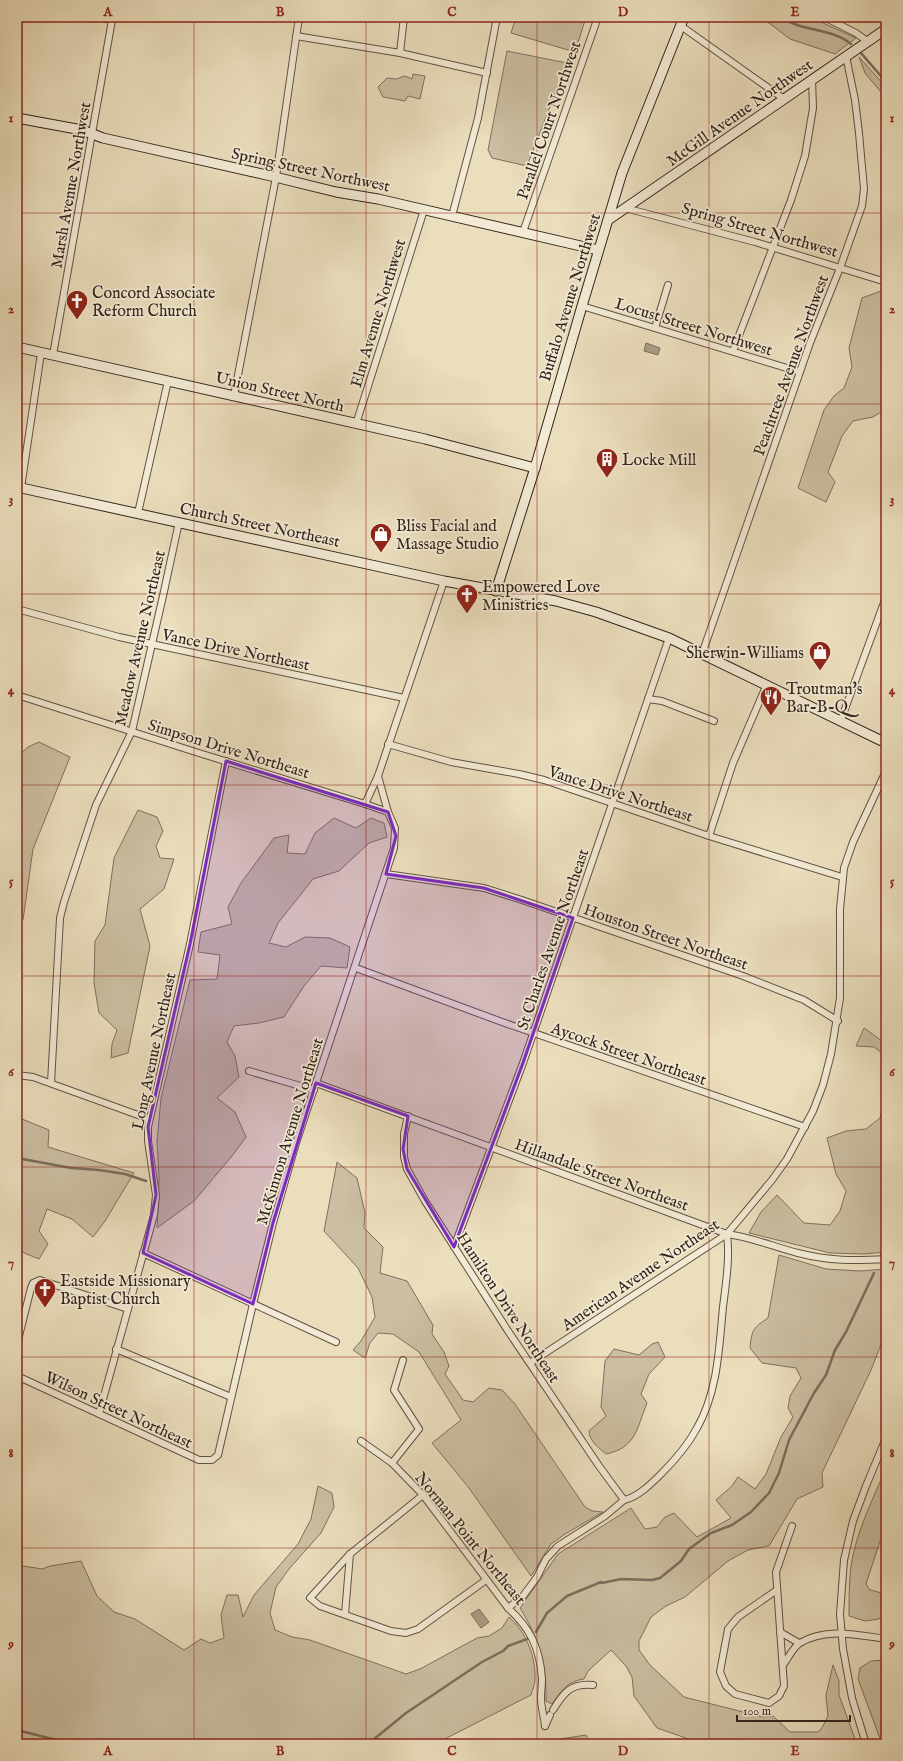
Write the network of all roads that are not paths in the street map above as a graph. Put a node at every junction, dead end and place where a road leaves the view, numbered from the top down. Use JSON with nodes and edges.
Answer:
{"nodes":[{"id":1,"x":96,"y":17,"type":"edge"},
{"id":2,"x":299,"y":17,"type":"edge"},
{"id":3,"x":404,"y":17,"type":"edge"},
{"id":4,"x":497,"y":17,"type":"edge"},
{"id":5,"x":598,"y":17,"type":"edge"},
{"id":6,"x":824,"y":17,"type":"edge"},
{"id":7,"x":683,"y":21,"type":"edge"},
{"id":8,"x":886,"y":28,"type":"edge"},
{"id":9,"x":296,"y":36,"type":"junction"},
{"id":10,"x":867,"y":41,"type":"junction"},
{"id":11,"x":400,"y":53,"type":"junction"},
{"id":12,"x":846,"y":56,"type":"junction"},
{"id":13,"x":487,"y":73,"type":"junction"},
{"id":14,"x":812,"y":79,"type":"junction"},
{"id":15,"x":784,"y":99,"type":"junction"},
{"id":16,"x":17,"y":118,"type":"edge"},
{"id":17,"x":92,"y":134,"type":"junction"},
{"id":18,"x":276,"y":177,"type":"junction"},
{"id":19,"x":625,"y":208,"type":"junction"},
{"id":20,"x":424,"y":210,"type":"junction"},
{"id":21,"x":452,"y":216,"type":"junction"},
{"id":22,"x":608,"y":220,"type":"junction"},
{"id":23,"x":523,"y":232,"type":"junction"},
{"id":24,"x":773,"y":248,"type":"junction"},
{"id":25,"x":598,"y":250,"type":"junction"},
{"id":26,"x":840,"y":268,"type":"junction"},
{"id":27,"x":886,"y":282,"type":"edge"},
{"id":28,"x":668,"y":285,"type":"dead end"},
{"id":29,"x":582,"y":306,"type":"junction"},
{"id":30,"x":655,"y":328,"type":"junction"},
{"id":31,"x":17,"y":347,"type":"edge"},
{"id":32,"x":732,"y":351,"type":"junction"},
{"id":33,"x":42,"y":353,"type":"junction"},
{"id":34,"x":53,"y":355,"type":"junction"},
{"id":35,"x":800,"y":372,"type":"junction"},
{"id":36,"x":168,"y":381,"type":"junction"},
{"id":37,"x":234,"y":396,"type":"junction"},
{"id":38,"x":356,"y":424,"type":"junction"},
{"id":39,"x":535,"y":468,"type":"junction"},
{"id":40,"x":19,"y":487,"type":"edge"},
{"id":41,"x":138,"y":513,"type":"junction"},
{"id":42,"x":179,"y":522,"type":"junction"},
{"id":43,"x":444,"y":581,"type":"junction"},
{"id":44,"x":496,"y":591,"type":"junction"},
{"id":45,"x":886,"y":597,"type":"edge"},
{"id":46,"x":17,"y":609,"type":"edge"},
{"id":47,"x":668,"y":638,"type":"junction"},
{"id":48,"x":152,"y":644,"type":"junction"},
{"id":49,"x":702,"y":654,"type":"junction"},
{"id":50,"x":767,"y":684,"type":"junction"},
{"id":51,"x":17,"y":695,"type":"edge"},
{"id":52,"x":404,"y":698,"type":"junction"},
{"id":53,"x":648,"y":699,"type":"junction"},
{"id":54,"x":841,"y":720,"type":"junction"},
{"id":55,"x":714,"y":721,"type":"dead end"},
{"id":56,"x":132,"y":731,"type":"junction"},
{"id":57,"x":886,"y":742,"type":"edge"},
{"id":58,"x":388,"y":744,"type":"junction"},
{"id":59,"x":226,"y":761,"type":"junction"},
{"id":60,"x":886,"y":771,"type":"edge"},
{"id":61,"x":378,"y":776,"type":"junction"},
{"id":62,"x":612,"y":803,"type":"junction"},
{"id":63,"x":365,"y":804,"type":"junction"},
{"id":64,"x":388,"y":812,"type":"junction"},
{"id":65,"x":709,"y":836,"type":"junction"},
{"id":66,"x":386,"y":874,"type":"junction"},
{"id":67,"x":842,"y":877,"type":"junction"},
{"id":68,"x":573,"y":918,"type":"junction"},
{"id":69,"x":356,"y":968,"type":"junction"},
{"id":70,"x":838,"y":1021,"type":"junction"},
{"id":71,"x":533,"y":1033,"type":"junction"},
{"id":72,"x":249,"y":1070,"type":"dead end"},
{"id":73,"x":17,"y":1076,"type":"edge"},
{"id":74,"x":51,"y":1083,"type":"junction"},
{"id":75,"x":316,"y":1083,"type":"junction"},
{"id":76,"x":314,"y":1090,"type":"junction"},
{"id":77,"x":408,"y":1116,"type":"junction"},
{"id":78,"x":149,"y":1118,"type":"junction"},
{"id":79,"x":805,"y":1127,"type":"junction"},
{"id":80,"x":492,"y":1147,"type":"junction"},
{"id":81,"x":727,"y":1234,"type":"junction"},
{"id":82,"x":454,"y":1247,"type":"junction"},
{"id":83,"x":144,"y":1253,"type":"junction"},
{"id":84,"x":886,"y":1259,"type":"edge"},
{"id":85,"x":253,"y":1304,"type":"junction"},
{"id":86,"x":128,"y":1309,"type":"junction"},
{"id":87,"x":336,"y":1342,"type":"dead end"},
{"id":88,"x":17,"y":1344,"type":"edge"},
{"id":89,"x":116,"y":1349,"type":"junction"},
{"id":90,"x":404,"y":1360,"type":"dead end"},
{"id":91,"x":530,"y":1363,"type":"junction"},
{"id":92,"x":18,"y":1377,"type":"edge"},
{"id":93,"x":17,"y":1391,"type":"edge"},
{"id":94,"x":231,"y":1397,"type":"junction"},
{"id":95,"x":99,"y":1414,"type":"junction"},
{"id":96,"x":886,"y":1438,"type":"edge"},
{"id":97,"x":361,"y":1441,"type":"dead end"},
{"id":98,"x":212,"y":1460,"type":"joint"},
{"id":99,"x":392,"y":1463,"type":"junction"},
{"id":100,"x":423,"y":1495,"type":"junction"},
{"id":101,"x":624,"y":1500,"type":"junction"},
{"id":102,"x":792,"y":1526,"type":"dead end"},
{"id":103,"x":350,"y":1554,"type":"junction"},
{"id":104,"x":486,"y":1580,"type":"junction"},
{"id":105,"x":777,"y":1590,"type":"junction"},
{"id":106,"x":508,"y":1608,"type":"junction"},
{"id":107,"x":346,"y":1614,"type":"junction"},
{"id":108,"x":780,"y":1632,"type":"junction"},
{"id":109,"x":842,"y":1633,"type":"junction"},
{"id":110,"x":886,"y":1639,"type":"edge"},
{"id":111,"x":799,"y":1643,"type":"junction"},
{"id":112,"x":783,"y":1665,"type":"junction"},
{"id":113,"x":593,"y":1685,"type":"dead end"},
{"id":114,"x":866,"y":1744,"type":"edge"}],
"edges":[{"from":1,"to":17,"type":"street","name":"Marsh Avenue Northwest"},
{"from":2,"to":9,"type":"street"},
{"from":3,"to":11,"type":"street"},
{"from":4,"to":13,"type":"street"},
{"from":5,"to":23,"type":"street","name":"Parallel Court Northwest"},
{"from":6,"to":10,"type":"street"},
{"from":7,"to":15,"type":"street"},
{"from":7,"to":22,"type":"street","name":"Buffalo Avenue Northwest"},
{"from":8,"to":10,"type":"street","name":"McGill Avenue Northwest"},
{"from":9,"to":11,"type":"street"},
{"from":9,"to":18,"type":"street"},
{"from":10,"to":12,"type":"street","name":"McGill Avenue Northwest"},
{"from":11,"to":13,"type":"street"},
{"from":12,"to":14,"type":"street","name":"McGill Avenue Northwest"},
{"from":12,"to":26,"type":"street","name":"Peachtree Avenue Northwest"},
{"from":13,"to":21,"type":"street"},
{"from":14,"to":15,"type":"street","name":"McGill Avenue Northwest"},
{"from":14,"to":24,"type":"street"},
{"from":15,"to":19,"type":"street","name":"McGill Avenue Northwest"},
{"from":16,"to":17,"type":"street","name":"Spring Street Northwest"},
{"from":17,"to":18,"type":"street","name":"Spring Street Northwest"},
{"from":17,"to":34,"type":"street","name":"Marsh Avenue Northwest"},
{"from":18,"to":20,"type":"street","name":"Spring Street Northwest"},
{"from":18,"to":37,"type":"street"},
{"from":19,"to":22,"type":"street","name":"McGill Avenue Northwest"},
{"from":19,"to":24,"type":"street","name":"Spring Street Northwest"},
{"from":20,"to":21,"type":"street","name":"Spring Street Northwest"},
{"from":20,"to":38,"type":"street","name":"Elm Avenue Northwest"},
{"from":21,"to":23,"type":"street","name":"Spring Street Northwest"},
{"from":22,"to":25,"type":"street","name":"Buffalo Avenue Northwest"},
{"from":23,"to":25,"type":"street","name":"Spring Street Northwest"},
{"from":24,"to":26,"type":"street","name":"Spring Street Northwest"},
{"from":24,"to":32,"type":"street"},
{"from":25,"to":29,"type":"street","name":"Buffalo Avenue Northwest"},
{"from":26,"to":27,"type":"street","name":"Spring Street Northwest"},
{"from":26,"to":35,"type":"street","name":"Peachtree Avenue Northwest"},
{"from":28,"to":30,"type":"street"},
{"from":29,"to":30,"type":"street","name":"Locust Street Northwest"},
{"from":29,"to":39,"type":"street","name":"Buffalo Avenue Northwest"},
{"from":30,"to":32,"type":"street","name":"Locust Street Northwest"},
{"from":31,"to":33,"type":"street","name":"Union Street North"},
{"from":32,"to":35,"type":"street","name":"Locust Street Northwest"},
{"from":33,"to":34,"type":"street","name":"Union Street North"},
{"from":33,"to":40,"type":"street"},
{"from":34,"to":36,"type":"street","name":"Union Street North"},
{"from":35,"to":49,"type":"street","name":"Peachtree Avenue Northwest"},
{"from":36,"to":37,"type":"street","name":"Union Street North"},
{"from":36,"to":41,"type":"street"},
{"from":37,"to":38,"type":"street","name":"Union Street North"},
{"from":38,"to":39,"type":"street","name":"Union Street North"},
{"from":39,"to":44,"type":"street","name":"Buffalo Avenue Northwest"},
{"from":40,"to":41,"type":"street","name":"Church Street Northeast"},
{"from":41,"to":42,"type":"street","name":"Church Street Northeast"},
{"from":42,"to":43,"type":"street","name":"Church Street Northeast"},
{"from":42,"to":48,"type":"street","name":"Meadow Avenue Northeast"},
{"from":43,"to":44,"type":"street","name":"Church Street Northeast"},
{"from":43,"to":52,"type":"street"},
{"from":44,"to":47,"type":"street","name":"Church Street Northeast"},
{"from":45,"to":54,"type":"street"},
{"from":46,"to":48,"type":"street","name":"Vance Drive Northeast"},
{"from":47,"to":49,"type":"street","name":"Church Street Northeast"},
{"from":47,"to":53,"type":"street","name":"St Charles Avenue Northeast"},
{"from":48,"to":52,"type":"street","name":"Vance Drive Northeast"},
{"from":48,"to":56,"type":"street","name":"Meadow Avenue Northeast"},
{"from":49,"to":50,"type":"street","name":"Church Street Northeast"},
{"from":50,"to":54,"type":"street","name":"Church Street Northeast"},
{"from":50,"to":65,"type":"street"},
{"from":51,"to":56,"type":"street","name":"Simpson Drive Northeast"},
{"from":52,"to":58,"type":"street"},
{"from":53,"to":55,"type":"street"},
{"from":53,"to":62,"type":"street","name":"St Charles Avenue Northeast"},
{"from":54,"to":57,"type":"street","name":"Church Street Northeast"},
{"from":56,"to":59,"type":"street","name":"Simpson Drive Northeast"},
{"from":56,"to":74,"type":"street","name":"Meadow Avenue Northeast"},
{"from":58,"to":61,"type":"street"},
{"from":58,"to":62,"type":"street","name":"Vance Drive Northeast"},
{"from":59,"to":63,"type":"street","name":"Simpson Drive Northeast"},
{"from":59,"to":78,"type":"street","name":"Long Avenue Northeast"},
{"from":60,"to":67,"type":"street","name":"American Avenue Northeast"},
{"from":61,"to":63,"type":"street"},
{"from":61,"to":64,"type":"street","name":"McKinnon Avenue Northeast"},
{"from":62,"to":65,"type":"street","name":"Vance Drive Northeast"},
{"from":62,"to":68,"type":"street","name":"St Charles Avenue Northeast"},
{"from":63,"to":64,"type":"street"},
{"from":64,"to":66,"type":"street","name":"McKinnon Avenue Northeast"},
{"from":65,"to":67,"type":"street","name":"Vance Drive Northeast"},
{"from":66,"to":68,"type":"street","name":"Houston Street Northeast"},
{"from":66,"to":69,"type":"street","name":"McKinnon Avenue Northeast"},
{"from":67,"to":70,"type":"street","name":"American Avenue Northeast"},
{"from":68,"to":70,"type":"street","name":"Houston Street Northeast"},
{"from":68,"to":71,"type":"street","name":"St Charles Avenue Northeast"},
{"from":69,"to":71,"type":"street","name":"Aycock Street Northeast"},
{"from":69,"to":75,"type":"street","name":"McKinnon Avenue Northeast"},
{"from":70,"to":79,"type":"street","name":"American Avenue Northeast"},
{"from":71,"to":79,"type":"street","name":"Aycock Street Northeast"},
{"from":71,"to":80,"type":"street","name":"St Charles Avenue Northeast"},
{"from":72,"to":76,"type":"street"},
{"from":73,"to":74,"type":"street"},
{"from":74,"to":78,"type":"street"},
{"from":75,"to":76,"type":"street","name":"McKinnon Avenue Northeast"},
{"from":75,"to":77,"type":"street","name":"Hillandale Street Northeast"},
{"from":76,"to":85,"type":"street","name":"McKinnon Avenue Northeast"},
{"from":77,"to":80,"type":"street","name":"Hillandale Street Northeast"},
{"from":77,"to":82,"type":"street","name":"Hamilton Drive Northeast"},
{"from":78,"to":83,"type":"street","name":"Long Avenue Northeast"},
{"from":79,"to":81,"type":"street","name":"American Avenue Northeast"},
{"from":80,"to":81,"type":"street","name":"Hillandale Street Northeast"},
{"from":80,"to":82,"type":"street","name":"St Charles Avenue Northeast"},
{"from":81,"to":84,"type":"street","name":"Hillandale Street Northeast"},
{"from":81,"to":91,"type":"street","name":"American Avenue Northeast"},
{"from":81,"to":101,"type":"street"},
{"from":82,"to":91,"type":"street","name":"Hamilton Drive Northeast"},
{"from":83,"to":85,"type":"street"},
{"from":83,"to":86,"type":"street","name":"Long Avenue Northeast"},
{"from":85,"to":87,"type":"street"},
{"from":85,"to":94,"type":"street","name":"McKinnon Avenue Northeast"},
{"from":86,"to":88,"type":"street"},
{"from":86,"to":89,"type":"street","name":"Long Avenue Northeast"},
{"from":89,"to":94,"type":"street"},
{"from":89,"to":95,"type":"street","name":"Long Avenue Northeast"},
{"from":90,"to":99,"type":"street"},
{"from":91,"to":101,"type":"street","name":"Hamilton Drive Northeast"},
{"from":92,"to":93,"type":"street"},
{"from":92,"to":95,"type":"street","name":"Wilson Street Northeast"},
{"from":94,"to":98,"type":"street","name":"McKinnon Avenue Northeast"},
{"from":95,"to":98,"type":"street","name":"Wilson Street Northeast"},
{"from":96,"to":109,"type":"street"},
{"from":97,"to":99,"type":"street","name":"Norman Point Northeast"},
{"from":99,"to":100,"type":"street","name":"Norman Point Northeast"},
{"from":100,"to":103,"type":"street"},
{"from":100,"to":104,"type":"street","name":"Norman Point Northeast"},
{"from":101,"to":106,"type":"street"},
{"from":102,"to":105,"type":"street"},
{"from":103,"to":107,"type":"street"},
{"from":103,"to":107,"type":"street"},
{"from":104,"to":106,"type":"street","name":"Norman Point Northeast"},
{"from":104,"to":107,"type":"street"},
{"from":105,"to":108,"type":"street"},
{"from":105,"to":112,"type":"street"},
{"from":106,"to":113,"type":"street","name":"Norman Point Northeast"},
{"from":108,"to":111,"type":"street"},
{"from":108,"to":112,"type":"street"},
{"from":109,"to":110,"type":"street"},
{"from":109,"to":111,"type":"street"},
{"from":109,"to":114,"type":"street"},
{"from":111,"to":112,"type":"street"}]}
